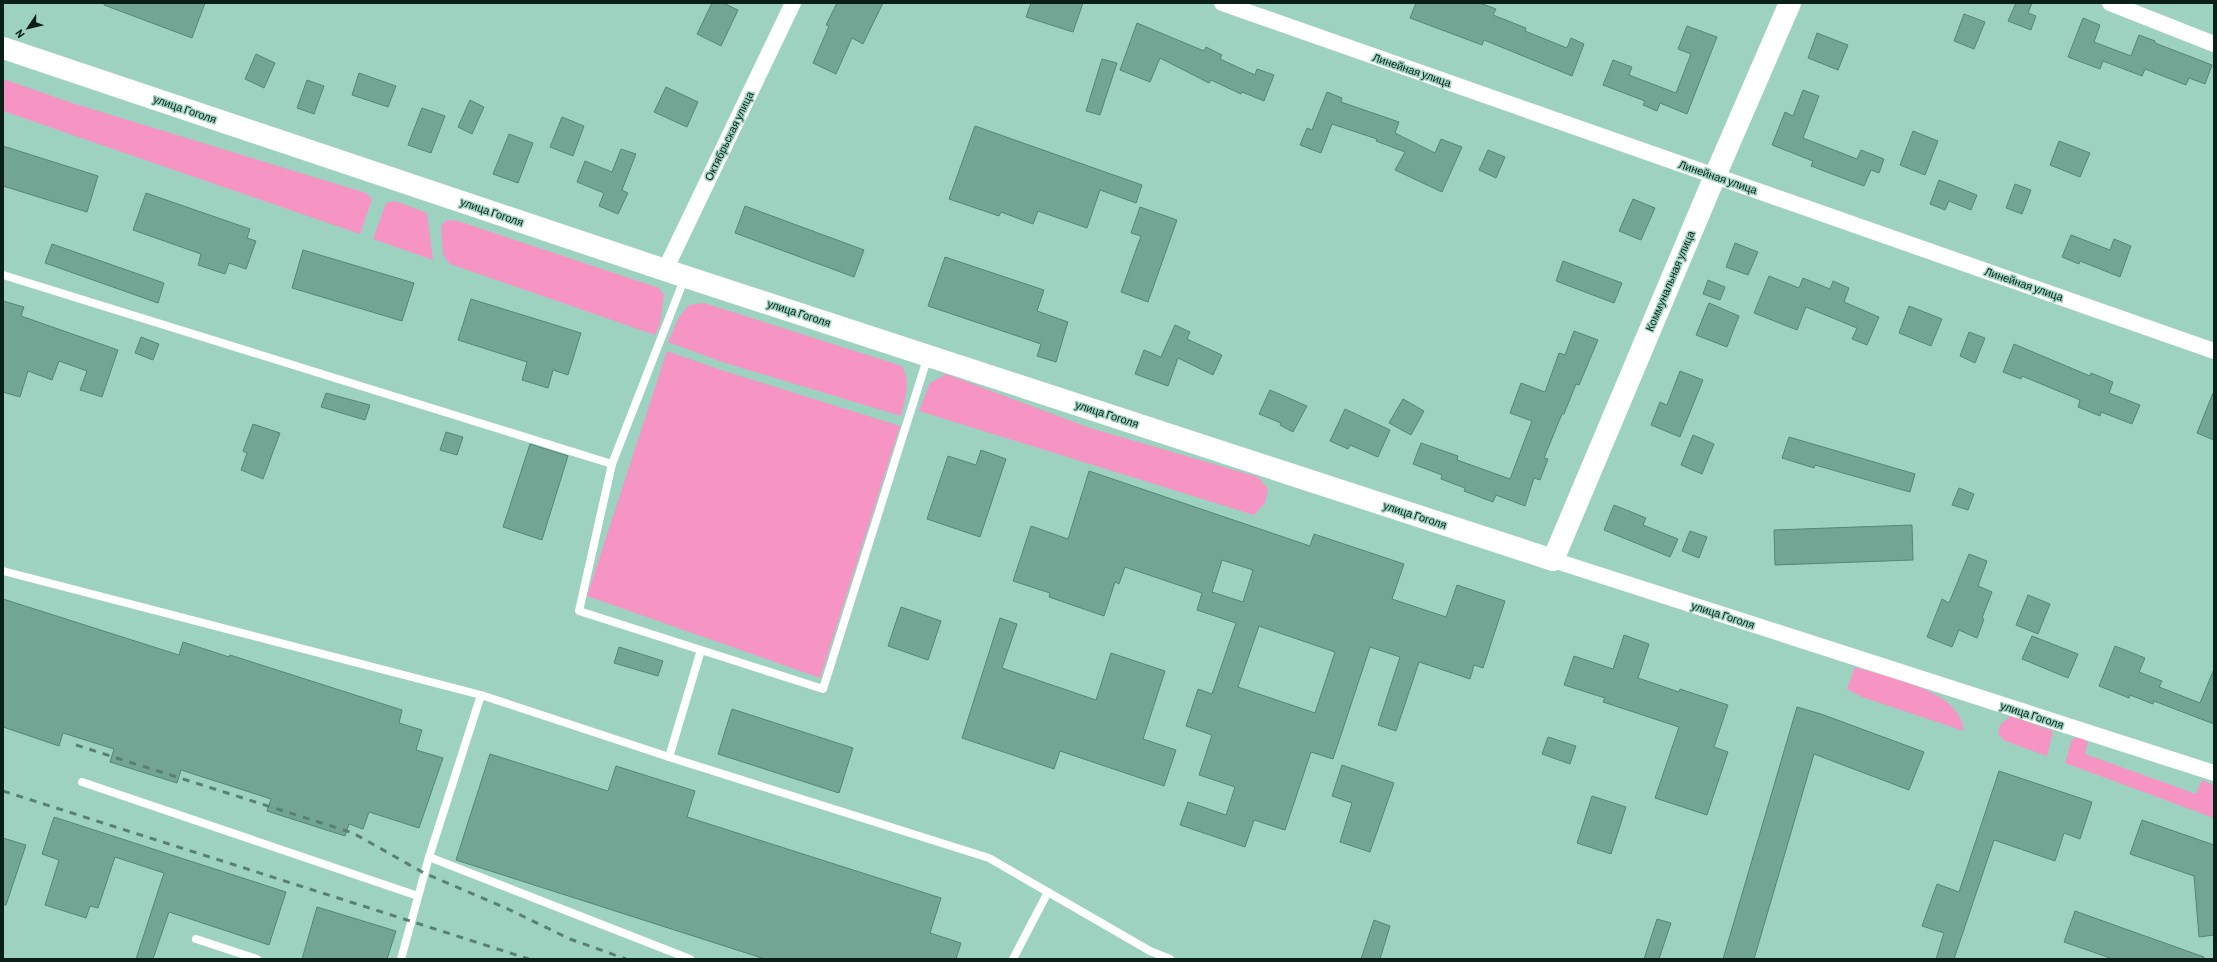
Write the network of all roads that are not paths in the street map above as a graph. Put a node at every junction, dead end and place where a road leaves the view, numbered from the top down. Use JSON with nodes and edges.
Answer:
{"nodes":[{"id":1,"x":793,"y":3,"type":"edge"},
{"id":2,"x":1222,"y":3,"type":"edge"},
{"id":3,"x":1790,"y":3,"type":"edge"},
{"id":4,"x":2110,"y":3,"type":"edge"},
{"id":5,"x":2214,"y":44,"type":"edge"},
{"id":6,"x":3,"y":48,"type":"edge"},
{"id":7,"x":1715,"y":176,"type":"junction"},
{"id":8,"x":664,"y":270,"type":"junction"},
{"id":9,"x":3,"y":275,"type":"edge"},
{"id":10,"x":685,"y":276,"type":"junction"},
{"id":11,"x":2214,"y":351,"type":"edge"},
{"id":12,"x":929,"y":355,"type":"junction"},
{"id":13,"x":612,"y":464,"type":"junction"},
{"id":14,"x":1553,"y":560,"type":"junction"},
{"id":15,"x":3,"y":571,"type":"edge"},
{"id":16,"x":701,"y":650,"type":"junction"},
{"id":17,"x":481,"y":695,"type":"junction"},
{"id":18,"x":669,"y":757,"type":"junction"},
{"id":19,"x":2214,"y":773,"type":"edge"},
{"id":20,"x":82,"y":782,"type":"dead end"},
{"id":21,"x":429,"y":857,"type":"junction"},
{"id":22,"x":1048,"y":892,"type":"junction"},
{"id":23,"x":418,"y":896,"type":"junction"},
{"id":24,"x":196,"y":939,"type":"dead end"},
{"id":25,"x":257,"y":959,"type":"edge"},
{"id":26,"x":403,"y":959,"type":"edge"},
{"id":27,"x":690,"y":959,"type":"edge"},
{"id":28,"x":1013,"y":959,"type":"edge"},
{"id":29,"x":1170,"y":959,"type":"edge"}],
"edges":[{"from":1,"to":8,"type":"street","name":"Октябрьская улица"},
{"from":2,"to":7,"type":"street","name":"Линейная улица"},
{"from":3,"to":7,"type":"street","name":"Коммунальная улица"},
{"from":4,"to":5,"type":"street"},
{"from":6,"to":8,"type":"street","name":"улица Гоголя"},
{"from":7,"to":11,"type":"street","name":"Линейная улица"},
{"from":7,"to":14,"type":"street","name":"Коммунальная улица"},
{"from":8,"to":10,"type":"street","name":"улица Гоголя"},
{"from":9,"to":13,"type":"lane"},
{"from":10,"to":12,"type":"street","name":"улица Гоголя"},
{"from":10,"to":13,"type":"lane"},
{"from":12,"to":14,"type":"street","name":"улица Гоголя"},
{"from":12,"to":16,"type":"lane"},
{"from":13,"to":16,"type":"lane"},
{"from":14,"to":19,"type":"street","name":"улица Гоголя"},
{"from":15,"to":17,"type":"lane"},
{"from":16,"to":18,"type":"lane"},
{"from":17,"to":18,"type":"lane"},
{"from":17,"to":21,"type":"lane"},
{"from":18,"to":22,"type":"lane"},
{"from":20,"to":23,"type":"lane"},
{"from":21,"to":23,"type":"lane"},
{"from":21,"to":27,"type":"lane"},
{"from":22,"to":28,"type":"lane"},
{"from":22,"to":29,"type":"lane"},
{"from":23,"to":26,"type":"lane"},
{"from":24,"to":25,"type":"lane"}]}
